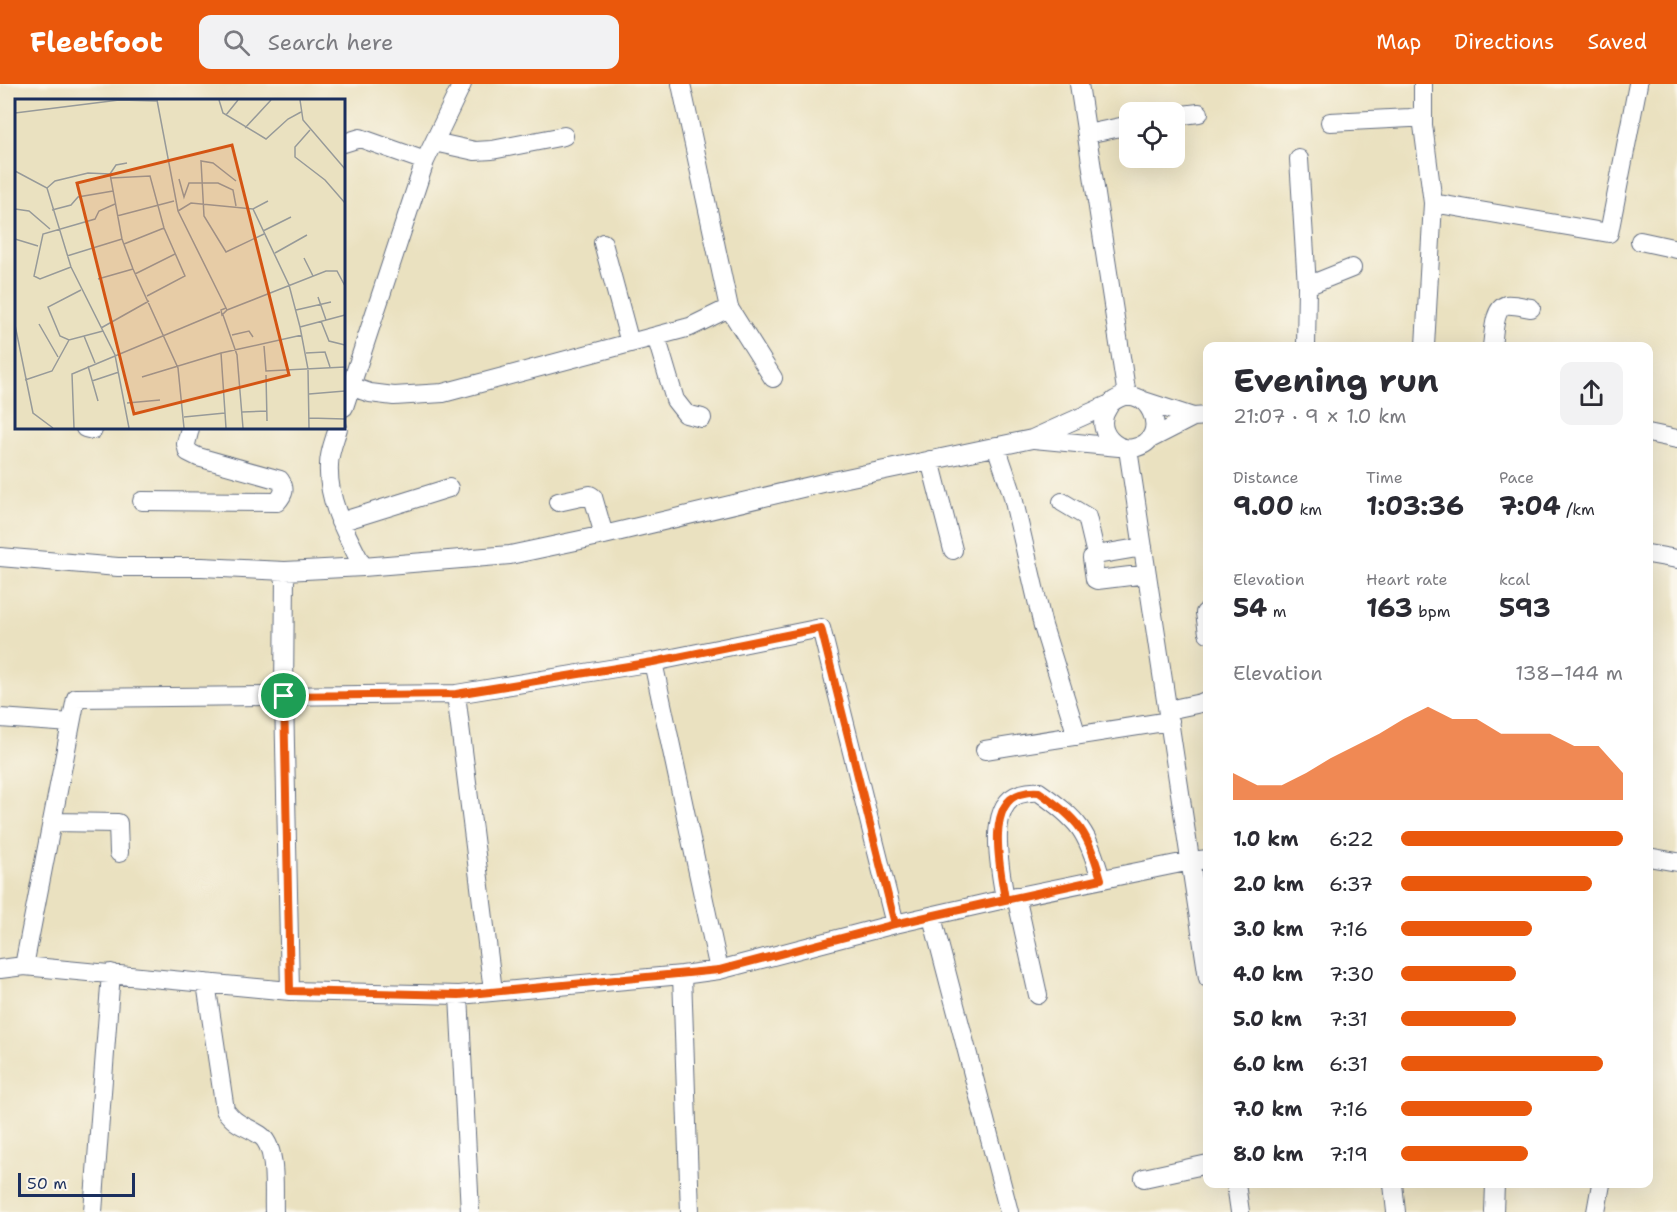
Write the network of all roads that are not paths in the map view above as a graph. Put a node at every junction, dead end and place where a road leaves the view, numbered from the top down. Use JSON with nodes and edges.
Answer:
{"nodes":[{"id":1,"x":462,"y":84,"type":"edge"},
{"id":2,"x":681,"y":84,"type":"edge"},
{"id":3,"x":1079,"y":84,"type":"edge"},
{"id":4,"x":1423,"y":84,"type":"edge"},
{"id":5,"x":1638,"y":84,"type":"edge"},
{"id":6,"x":1199,"y":112,"type":"dead end"},
{"id":7,"x":1185,"y":114,"type":"edge"},
{"id":8,"x":1423,"y":116,"type":"junction"},
{"id":9,"x":1330,"y":122,"type":"dead end"},
{"id":10,"x":1119,"y":127,"type":"edge"},
{"id":11,"x":1087,"y":134,"type":"junction"},
{"id":12,"x":564,"y":136,"type":"dead end"},
{"id":13,"x":434,"y":142,"type":"junction"},
{"id":14,"x":345,"y":143,"type":"edge"},
{"id":15,"x":1299,"y":159,"type":"dead end"},
{"id":16,"x":425,"y":161,"type":"junction"},
{"id":17,"x":1433,"y":203,"type":"junction"},
{"id":18,"x":1640,"y":241,"type":"dead end"},
{"id":19,"x":603,"y":243,"type":"dead end"},
{"id":20,"x":1677,"y":249,"type":"edge"},
{"id":21,"x":1352,"y":268,"type":"dead end"},
{"id":22,"x":1307,"y":286,"type":"junction"},
{"id":23,"x":729,"y":308,"type":"junction"},
{"id":24,"x":1531,"y":308,"type":"dead end"},
{"id":25,"x":656,"y":336,"type":"junction"},
{"id":26,"x":1306,"y":342,"type":"edge"},
{"id":27,"x":1425,"y":342,"type":"edge"},
{"id":28,"x":1493,"y":342,"type":"edge"},
{"id":29,"x":630,"y":343,"type":"junction"},
{"id":30,"x":773,"y":378,"type":"dead end"},
{"id":31,"x":346,"y":384,"type":"edge"},
{"id":32,"x":1127,"y":400,"type":"junction"},
{"id":33,"x":1200,"y":416,"type":"edge"},
{"id":34,"x":702,"y":418,"type":"dead end"},
{"id":35,"x":190,"y":429,"type":"edge"},
{"id":36,"x":338,"y":429,"type":"edge"},
{"id":37,"x":1653,"y":434,"type":"edge"},
{"id":38,"x":1032,"y":439,"type":"junction"},
{"id":39,"x":1150,"y":439,"type":"junction"},
{"id":40,"x":1677,"y":439,"type":"edge"},
{"id":41,"x":996,"y":446,"type":"junction"},
{"id":42,"x":1124,"y":448,"type":"junction"},
{"id":43,"x":930,"y":460,"type":"junction"},
{"id":44,"x":449,"y":488,"type":"dead end"},
{"id":45,"x":142,"y":501,"type":"dead end"},
{"id":46,"x":558,"y":502,"type":"dead end"},
{"id":47,"x":1062,"y":502,"type":"dead end"},
{"id":48,"x":340,"y":522,"type":"junction"},
{"id":49,"x":603,"y":535,"type":"junction"},
{"id":50,"x":1143,"y":547,"type":"junction"},
{"id":51,"x":953,"y":550,"type":"dead end"},
{"id":52,"x":1096,"y":555,"type":"junction"},
{"id":53,"x":1653,"y":555,"type":"edge"},
{"id":54,"x":0,"y":557,"type":"edge"},
{"id":55,"x":1677,"y":559,"type":"edge"},
{"id":56,"x":363,"y":567,"type":"junction"},
{"id":57,"x":285,"y":571,"type":"junction"},
{"id":58,"x":1147,"y":574,"type":"junction"},
{"id":59,"x":653,"y":662,"type":"junction"},
{"id":60,"x":456,"y":694,"type":"junction"},
{"id":61,"x":284,"y":696,"type":"junction"},
{"id":62,"x":1203,"y":702,"type":"edge"},
{"id":63,"x":1169,"y":716,"type":"junction"},
{"id":64,"x":0,"y":718,"type":"edge"},
{"id":65,"x":71,"y":723,"type":"junction"},
{"id":66,"x":1077,"y":736,"type":"junction"},
{"id":67,"x":985,"y":750,"type":"dead end"},
{"id":68,"x":52,"y":822,"type":"junction"},
{"id":69,"x":119,"y":853,"type":"dead end"},
{"id":70,"x":1653,"y":858,"type":"edge"},
{"id":71,"x":1199,"y":860,"type":"edge"},
{"id":72,"x":1677,"y":862,"type":"edge"},
{"id":73,"x":1101,"y":879,"type":"junction"},
{"id":74,"x":1011,"y":898,"type":"junction"},
{"id":75,"x":1203,"y":914,"type":"edge"},
{"id":76,"x":932,"y":917,"type":"junction"},
{"id":77,"x":895,"y":924,"type":"junction"},
{"id":78,"x":24,"y":966,"type":"junction"},
{"id":79,"x":0,"y":969,"type":"edge"},
{"id":80,"x":719,"y":970,"type":"junction"},
{"id":81,"x":111,"y":974,"type":"junction"},
{"id":82,"x":682,"y":975,"type":"junction"},
{"id":83,"x":206,"y":983,"type":"junction"},
{"id":84,"x":290,"y":991,"type":"junction"},
{"id":85,"x":493,"y":991,"type":"junction"},
{"id":86,"x":459,"y":995,"type":"junction"},
{"id":87,"x":1038,"y":995,"type":"dead end"},
{"id":88,"x":1203,"y":1165,"type":"edge"},
{"id":89,"x":1144,"y":1178,"type":"dead end"},
{"id":90,"x":1237,"y":1188,"type":"edge"},
{"id":91,"x":1393,"y":1188,"type":"edge"},
{"id":92,"x":1495,"y":1188,"type":"edge"},
{"id":93,"x":1600,"y":1188,"type":"edge"},
{"id":94,"x":93,"y":1212,"type":"edge"},
{"id":95,"x":274,"y":1212,"type":"edge"},
{"id":96,"x":470,"y":1212,"type":"edge"},
{"id":97,"x":690,"y":1212,"type":"edge"},
{"id":98,"x":1009,"y":1212,"type":"edge"},
{"id":99,"x":1240,"y":1212,"type":"edge"},
{"id":100,"x":1396,"y":1212,"type":"edge"},
{"id":101,"x":1494,"y":1212,"type":"edge"},
{"id":102,"x":1596,"y":1212,"type":"edge"}],
"edges":[{"from":1,"to":13,"type":"street"},
{"from":2,"to":23,"type":"street"},
{"from":3,"to":11,"type":"street"},
{"from":4,"to":8,"type":"street"},
{"from":5,"to":17,"type":"street"},
{"from":6,"to":7,"type":"street"},
{"from":8,"to":9,"type":"street"},
{"from":8,"to":17,"type":"street"},
{"from":10,"to":11,"type":"street"},
{"from":11,"to":32,"type":"street"},
{"from":12,"to":13,"type":"street"},
{"from":13,"to":16,"type":"street"},
{"from":14,"to":16,"type":"street"},
{"from":15,"to":22,"type":"street"},
{"from":16,"to":31,"type":"street"},
{"from":17,"to":27,"type":"street"},
{"from":18,"to":20,"type":"street"},
{"from":19,"to":29,"type":"street"},
{"from":21,"to":22,"type":"street"},
{"from":22,"to":26,"type":"street"},
{"from":23,"to":25,"type":"street"},
{"from":23,"to":30,"type":"street"},
{"from":24,"to":28,"type":"street"},
{"from":25,"to":29,"type":"street"},
{"from":25,"to":34,"type":"street"},
{"from":29,"to":31,"type":"street"},
{"from":32,"to":33,"type":"street"},
{"from":32,"to":38,"type":"street"},
{"from":32,"to":39,"type":"street"},
{"from":32,"to":42,"type":"street"},
{"from":33,"to":39,"type":"street"},
{"from":35,"to":45,"type":"street"},
{"from":36,"to":48,"type":"street"},
{"from":37,"to":40,"type":"street"},
{"from":38,"to":41,"type":"street"},
{"from":38,"to":42,"type":"street"},
{"from":39,"to":42,"type":"street"},
{"from":41,"to":43,"type":"street"},
{"from":41,"to":66,"type":"street"},
{"from":42,"to":50,"type":"street"},
{"from":43,"to":49,"type":"street"},
{"from":43,"to":51,"type":"street"},
{"from":44,"to":48,"type":"street"},
{"from":46,"to":49,"type":"street"},
{"from":47,"to":52,"type":"street"},
{"from":48,"to":56,"type":"street"},
{"from":49,"to":56,"type":"street"},
{"from":50,"to":52,"type":"street"},
{"from":50,"to":58,"type":"street"},
{"from":52,"to":58,"type":"street"},
{"from":53,"to":55,"type":"street"},
{"from":54,"to":57,"type":"street"},
{"from":56,"to":57,"type":"street"},
{"from":57,"to":61,"type":"street"},
{"from":58,"to":63,"type":"street"},
{"from":59,"to":60,"type":"street"},
{"from":59,"to":77,"type":"street"},
{"from":59,"to":80,"type":"street"},
{"from":60,"to":61,"type":"street"},
{"from":60,"to":85,"type":"street"},
{"from":61,"to":65,"type":"street"},
{"from":61,"to":84,"type":"street"},
{"from":62,"to":63,"type":"street"},
{"from":63,"to":66,"type":"street"},
{"from":63,"to":71,"type":"street"},
{"from":64,"to":65,"type":"street"},
{"from":65,"to":68,"type":"street"},
{"from":66,"to":67,"type":"street"},
{"from":68,"to":69,"type":"street"},
{"from":68,"to":78,"type":"street"},
{"from":70,"to":72,"type":"street"},
{"from":71,"to":73,"type":"street"},
{"from":71,"to":75,"type":"street"},
{"from":73,"to":74,"type":"street"},
{"from":73,"to":74,"type":"street"},
{"from":74,"to":76,"type":"street"},
{"from":74,"to":87,"type":"street"},
{"from":76,"to":77,"type":"street"},
{"from":76,"to":98,"type":"street"},
{"from":77,"to":80,"type":"street"},
{"from":78,"to":79,"type":"street"},
{"from":78,"to":81,"type":"street"},
{"from":80,"to":82,"type":"street"},
{"from":81,"to":83,"type":"street"},
{"from":81,"to":94,"type":"street"},
{"from":82,"to":85,"type":"street"},
{"from":82,"to":97,"type":"street"},
{"from":83,"to":84,"type":"street"},
{"from":83,"to":95,"type":"street"},
{"from":84,"to":86,"type":"street"},
{"from":85,"to":86,"type":"street"},
{"from":86,"to":96,"type":"street"},
{"from":88,"to":89,"type":"street"},
{"from":90,"to":99,"type":"street"},
{"from":91,"to":100,"type":"street"},
{"from":92,"to":101,"type":"street"},
{"from":93,"to":102,"type":"street"}]}
